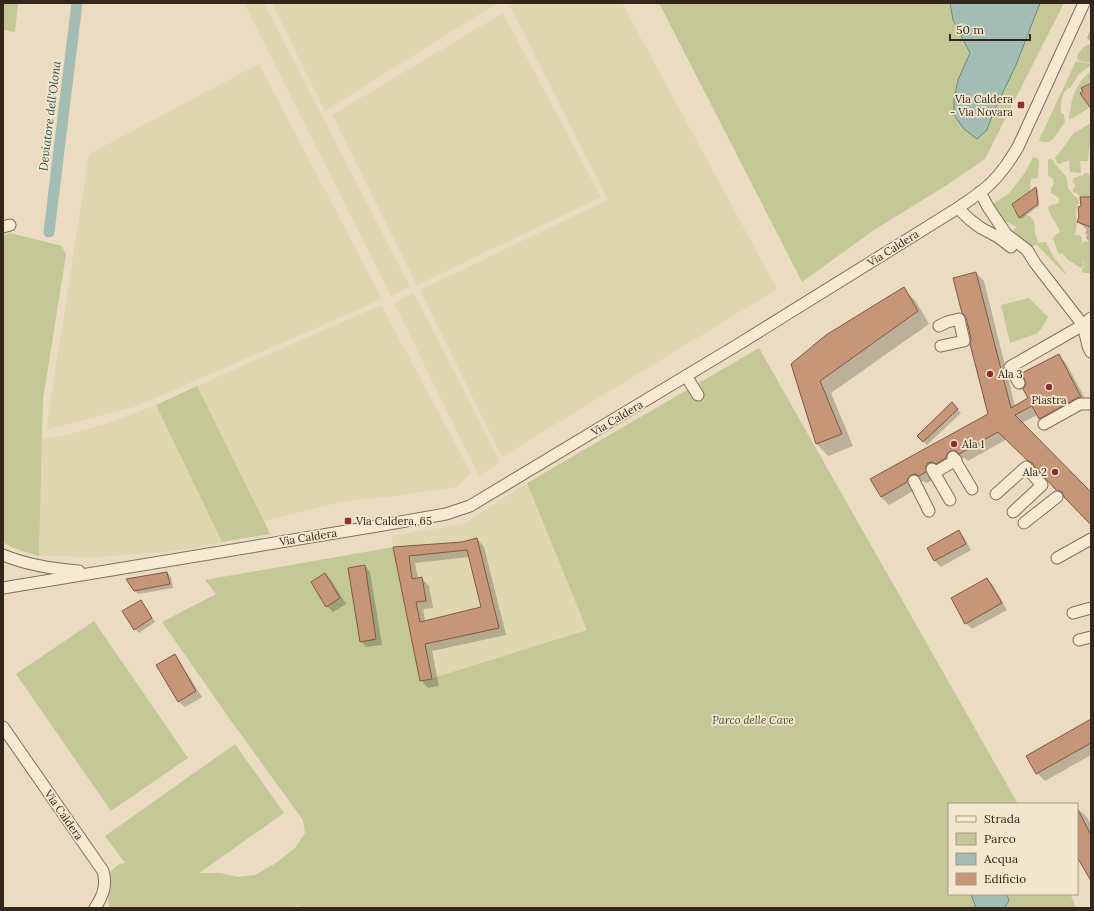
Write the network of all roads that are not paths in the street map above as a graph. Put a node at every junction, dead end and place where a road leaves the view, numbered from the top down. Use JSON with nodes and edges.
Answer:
{"nodes":[{"id":1,"x":1084,"y":3,"type":"edge"},
{"id":2,"x":980,"y":192,"type":"junction"},
{"id":3,"x":958,"y":208,"type":"junction"},
{"id":4,"x":1035,"y":263,"type":"junction"},
{"id":5,"x":1088,"y":325,"type":"edge"},
{"id":6,"x":939,"y":326,"type":"dead end"},
{"id":7,"x":942,"y":346,"type":"dead end"},
{"id":8,"x":1091,"y":352,"type":"edge"},
{"id":9,"x":686,"y":376,"type":"junction"},
{"id":10,"x":1019,"y":383,"type":"dead end"},
{"id":11,"x":698,"y":395,"type":"dead end"},
{"id":12,"x":1091,"y":404,"type":"edge"},
{"id":13,"x":1044,"y":424,"type":"dead end"},
{"id":14,"x":914,"y":481,"type":"dead end"},
{"id":15,"x":972,"y":489,"type":"dead end"},
{"id":16,"x":996,"y":494,"type":"dead end"},
{"id":17,"x":1057,"y":497,"type":"dead end"},
{"id":18,"x":950,"y":500,"type":"dead end"},
{"id":19,"x":929,"y":511,"type":"dead end"},
{"id":20,"x":1013,"y":512,"type":"dead end"},
{"id":21,"x":1024,"y":523,"type":"dead end"},
{"id":22,"x":1091,"y":539,"type":"edge"},
{"id":23,"x":3,"y":555,"type":"edge"},
{"id":24,"x":1057,"y":558,"type":"dead end"},
{"id":25,"x":95,"y":573,"type":"junction"},
{"id":26,"x":3,"y":588,"type":"edge"},
{"id":27,"x":1091,"y":608,"type":"edge"},
{"id":28,"x":1073,"y":613,"type":"dead end"},
{"id":29,"x":1091,"y":637,"type":"edge"},
{"id":30,"x":1080,"y":640,"type":"dead end"},
{"id":31,"x":3,"y":727,"type":"edge"},
{"id":32,"x":95,"y":908,"type":"edge"}],
"edges":[{"from":1,"to":2,"type":"street","name":"Via Caldera"},
{"from":2,"to":3,"type":"street","name":"Via Caldera"},
{"from":2,"to":4,"type":"street"},
{"from":3,"to":4,"type":"street"},
{"from":3,"to":9,"type":"street","name":"Via Caldera"},
{"from":4,"to":5,"type":"street"},
{"from":5,"to":8,"type":"street"},
{"from":5,"to":10,"type":"street"},
{"from":6,"to":7,"type":"street"},
{"from":9,"to":11,"type":"street"},
{"from":9,"to":25,"type":"street","name":"Via Caldera"},
{"from":12,"to":13,"type":"street"},
{"from":14,"to":19,"type":"street"},
{"from":15,"to":18,"type":"street"},
{"from":16,"to":20,"type":"street"},
{"from":17,"to":21,"type":"street"},
{"from":22,"to":24,"type":"street"},
{"from":23,"to":25,"type":"street"},
{"from":25,"to":26,"type":"street","name":"Via Caldera"},
{"from":27,"to":28,"type":"street"},
{"from":29,"to":30,"type":"street"},
{"from":31,"to":32,"type":"street","name":"Via Caldera"}]}
